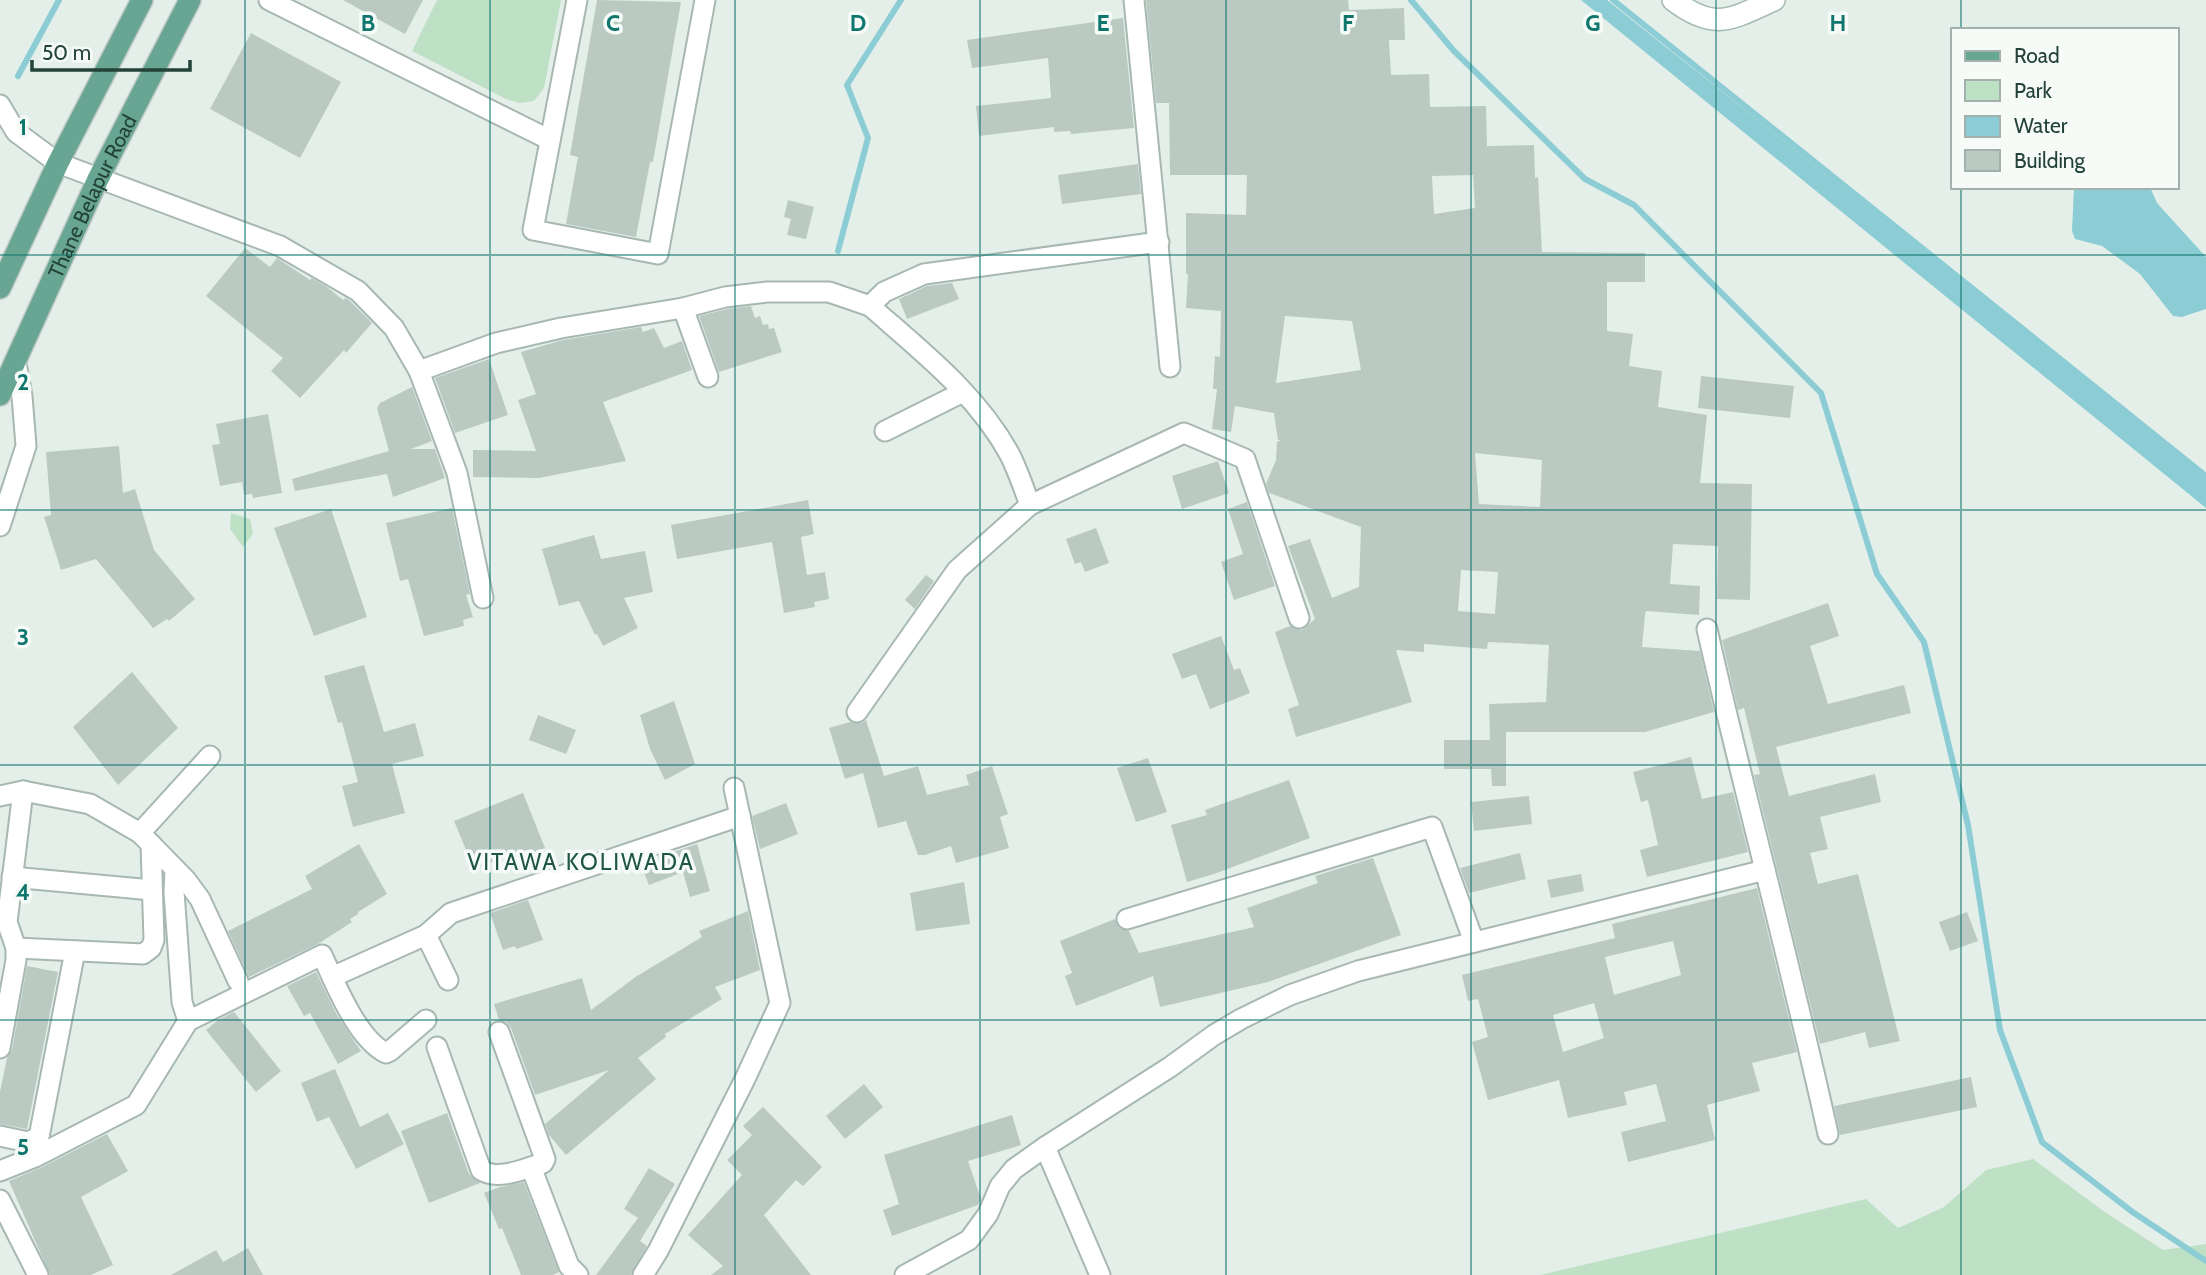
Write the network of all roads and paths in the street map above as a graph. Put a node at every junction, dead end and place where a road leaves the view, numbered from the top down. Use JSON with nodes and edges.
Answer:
{"nodes":[{"id":1,"x":142,"y":0,"type":"edge"},
{"id":2,"x":190,"y":0,"type":"edge"},
{"id":3,"x":270,"y":0,"type":"edge"},
{"id":4,"x":577,"y":0,"type":"edge"},
{"id":5,"x":705,"y":0,"type":"edge"},
{"id":6,"x":1135,"y":0,"type":"edge"},
{"id":7,"x":1673,"y":0,"type":"edge"},
{"id":8,"x":1774,"y":0,"type":"edge"},
{"id":9,"x":0,"y":105,"type":"edge"},
{"id":10,"x":550,"y":140,"type":"junction"},
{"id":11,"x":58,"y":163,"type":"junction"},
{"id":12,"x":98,"y":179,"type":"junction"},
{"id":13,"x":1159,"y":242,"type":"junction"},
{"id":14,"x":0,"y":288,"type":"edge"},
{"id":15,"x":870,"y":306,"type":"junction"},
{"id":16,"x":683,"y":308,"type":"junction"},
{"id":17,"x":16,"y":363,"type":"junction"},
{"id":18,"x":1170,"y":367,"type":"dead end"},
{"id":19,"x":419,"y":371,"type":"junction"},
{"id":20,"x":708,"y":377,"type":"dead end"},
{"id":21,"x":963,"y":392,"type":"junction"},
{"id":22,"x":0,"y":395,"type":"edge"},
{"id":23,"x":885,"y":431,"type":"dead end"},
{"id":24,"x":1030,"y":505,"type":"junction"},
{"id":25,"x":0,"y":526,"type":"edge"},
{"id":26,"x":483,"y":598,"type":"dead end"},
{"id":27,"x":1299,"y":618,"type":"dead end"},
{"id":28,"x":1707,"y":629,"type":"dead end"},
{"id":29,"x":857,"y":712,"type":"dead end"},
{"id":30,"x":210,"y":756,"type":"dead end"},
{"id":31,"x":734,"y":788,"type":"dead end"},
{"id":32,"x":23,"y":791,"type":"junction"},
{"id":33,"x":0,"y":796,"type":"edge"},
{"id":34,"x":740,"y":816,"type":"junction"},
{"id":35,"x":146,"y":838,"type":"junction"},
{"id":36,"x":1765,"y":870,"type":"junction"},
{"id":37,"x":175,"y":871,"type":"junction"},
{"id":38,"x":12,"y":877,"type":"junction"},
{"id":39,"x":152,"y":890,"type":"junction"},
{"id":40,"x":1127,"y":919,"type":"dead end"},
{"id":41,"x":426,"y":935,"type":"junction"},
{"id":42,"x":1474,"y":942,"type":"junction"},
{"id":43,"x":16,"y":948,"type":"junction"},
{"id":44,"x":75,"y":951,"type":"junction"},
{"id":45,"x":332,"y":977,"type":"junction"},
{"id":46,"x":448,"y":980,"type":"dead end"},
{"id":47,"x":238,"y":981,"type":"dead end"},
{"id":48,"x":426,"y":1020,"type":"dead end"},
{"id":49,"x":188,"y":1021,"type":"junction"},
{"id":50,"x":499,"y":1032,"type":"dead end"},
{"id":51,"x":438,"y":1046,"type":"dead end"},
{"id":52,"x":0,"y":1048,"type":"edge"},
{"id":53,"x":1828,"y":1134,"type":"dead end"},
{"id":54,"x":9,"y":1138,"type":"edge"},
{"id":55,"x":1045,"y":1147,"type":"junction"},
{"id":56,"x":531,"y":1167,"type":"junction"},
{"id":57,"x":6,"y":1169,"type":"edge"},
{"id":58,"x":0,"y":1200,"type":"edge"},
{"id":59,"x":38,"y":1275,"type":"edge"},
{"id":60,"x":578,"y":1275,"type":"edge"},
{"id":61,"x":643,"y":1275,"type":"edge"},
{"id":62,"x":905,"y":1275,"type":"edge"},
{"id":63,"x":1100,"y":1275,"type":"edge"}],
"edges":[{"from":1,"to":11,"type":"main road","name":"Thane Belapur Road"},
{"from":2,"to":12,"type":"main road","name":"Thane Belapur Road"},
{"from":3,"to":10,"type":"street"},
{"from":4,"to":10,"type":"street"},
{"from":5,"to":10,"type":"street"},
{"from":6,"to":13,"type":"street"},
{"from":7,"to":8,"type":"main road"},
{"from":9,"to":11,"type":"street"},
{"from":11,"to":12,"type":"street"},
{"from":11,"to":14,"type":"main road","name":"Thane Belapur Road"},
{"from":12,"to":17,"type":"main road","name":"Thane Belapur Road"},
{"from":12,"to":19,"type":"street"},
{"from":13,"to":15,"type":"street"},
{"from":13,"to":18,"type":"street"},
{"from":15,"to":16,"type":"street"},
{"from":15,"to":21,"type":"street"},
{"from":16,"to":19,"type":"street"},
{"from":16,"to":20,"type":"street"},
{"from":17,"to":22,"type":"main road","name":"Thane Belapur Road"},
{"from":17,"to":25,"type":"street"},
{"from":19,"to":26,"type":"street"},
{"from":21,"to":23,"type":"street"},
{"from":21,"to":24,"type":"street"},
{"from":24,"to":27,"type":"street"},
{"from":24,"to":29,"type":"street"},
{"from":28,"to":36,"type":"street"},
{"from":30,"to":35,"type":"street"},
{"from":31,"to":34,"type":"street"},
{"from":32,"to":33,"type":"street"},
{"from":32,"to":35,"type":"street"},
{"from":32,"to":38,"type":"street"},
{"from":34,"to":41,"type":"street"},
{"from":34,"to":61,"type":"street"},
{"from":35,"to":37,"type":"street"},
{"from":35,"to":39,"type":"street"},
{"from":36,"to":42,"type":"street"},
{"from":36,"to":53,"type":"street"},
{"from":37,"to":47,"type":"street"},
{"from":37,"to":49,"type":"street"},
{"from":38,"to":39,"type":"street"},
{"from":38,"to":43,"type":"street"},
{"from":39,"to":44,"type":"street"},
{"from":40,"to":42,"type":"street"},
{"from":41,"to":45,"type":"street"},
{"from":41,"to":46,"type":"street"},
{"from":42,"to":55,"type":"street"},
{"from":43,"to":44,"type":"street"},
{"from":43,"to":52,"type":"street"},
{"from":44,"to":54,"type":"street"},
{"from":45,"to":48,"type":"street"},
{"from":45,"to":49,"type":"street"},
{"from":49,"to":57,"type":"street"},
{"from":50,"to":56,"type":"street"},
{"from":51,"to":56,"type":"street"},
{"from":54,"to":57,"type":"street"},
{"from":55,"to":62,"type":"street"},
{"from":55,"to":63,"type":"street"},
{"from":56,"to":60,"type":"street"},
{"from":58,"to":59,"type":"street"}]}
